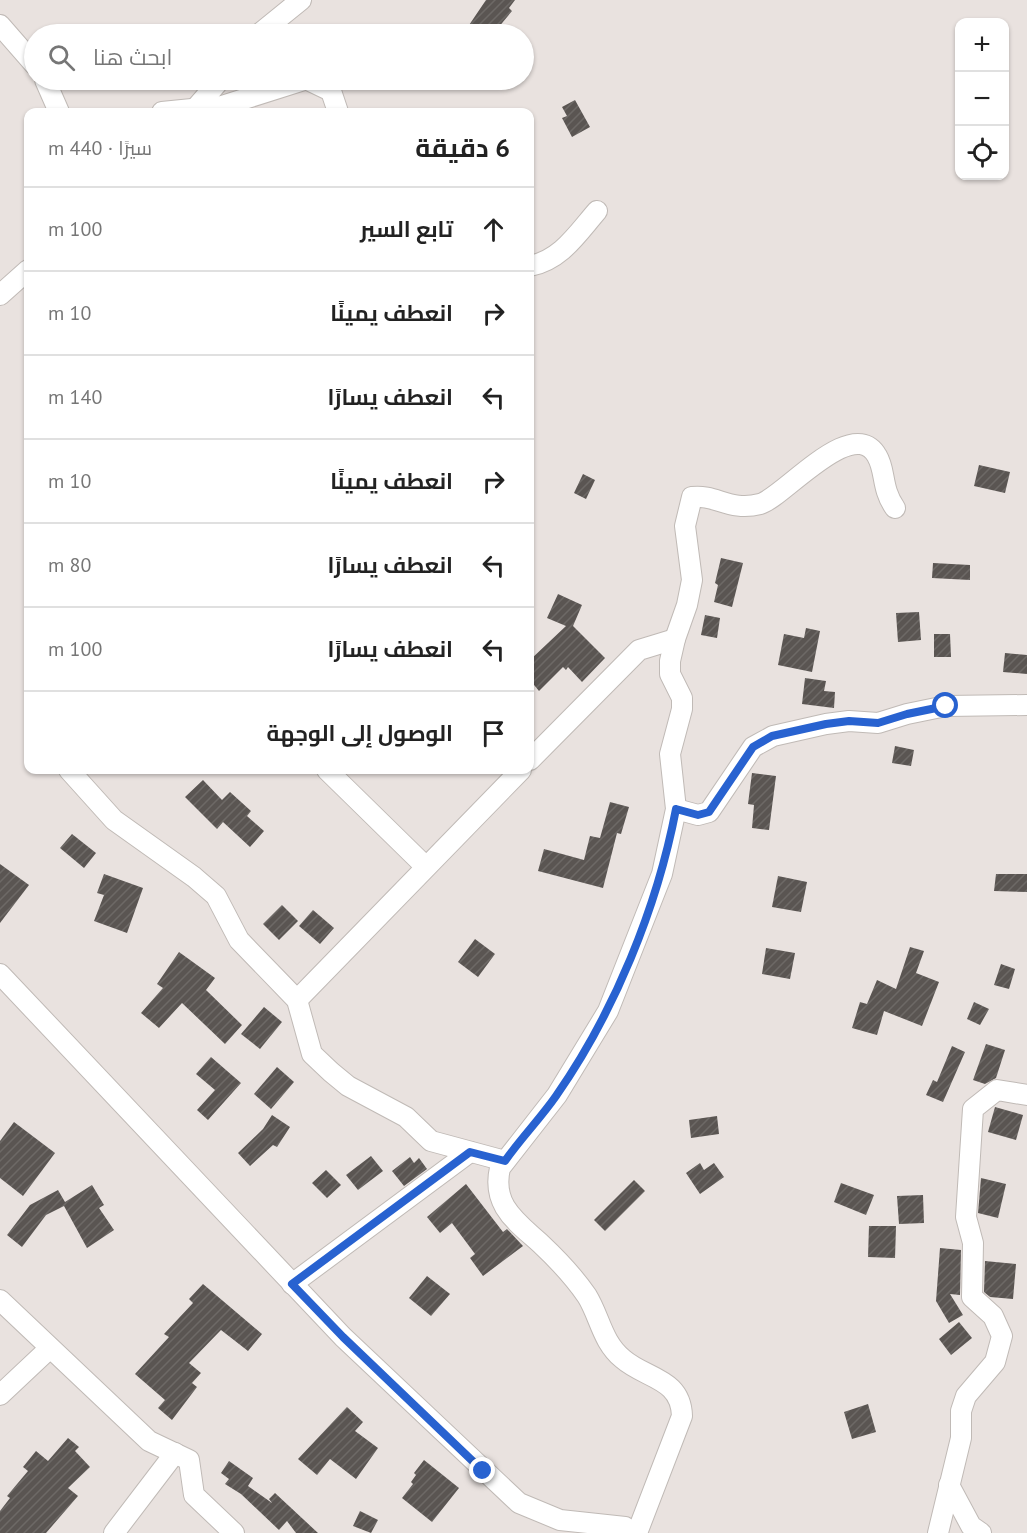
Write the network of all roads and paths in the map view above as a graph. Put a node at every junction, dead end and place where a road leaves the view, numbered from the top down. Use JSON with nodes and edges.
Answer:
{"nodes":[{"id":1,"x":301,"y":0,"type":"edge"},
{"id":2,"x":271,"y":24,"type":"edge"},
{"id":3,"x":0,"y":25,"type":"edge"},
{"id":4,"x":24,"y":53,"type":"edge"},
{"id":5,"x":49,"y":90,"type":"edge"},
{"id":6,"x":211,"y":90,"type":"edge"},
{"id":7,"x":274,"y":90,"type":"edge"},
{"id":8,"x":329,"y":90,"type":"edge"},
{"id":9,"x":57,"y":108,"type":"edge"},
{"id":10,"x":196,"y":108,"type":"edge"},
{"id":11,"x":208,"y":108,"type":"edge"},
{"id":12,"x":337,"y":108,"type":"edge"},
{"id":13,"x":597,"y":211,"type":"dead end"},
{"id":14,"x":534,"y":265,"type":"edge"},
{"id":15,"x":24,"y":274,"type":"edge"},
{"id":16,"x":0,"y":295,"type":"edge"},
{"id":17,"x":895,"y":508,"type":"dead end"},
{"id":18,"x":675,"y":639,"type":"junction"},
{"id":19,"x":1027,"y":705,"type":"edge"},
{"id":20,"x":534,"y":756,"type":"edge"},
{"id":21,"x":73,"y":774,"type":"edge"},
{"id":22,"x":331,"y":774,"type":"edge"},
{"id":23,"x":516,"y":774,"type":"edge"},
{"id":24,"x":676,"y":809,"type":"junction"},
{"id":25,"x":425,"y":866,"type":"junction"},
{"id":26,"x":0,"y":974,"type":"edge"},
{"id":27,"x":297,"y":1000,"type":"junction"},
{"id":28,"x":1027,"y":1095,"type":"edge"},
{"id":29,"x":470,"y":1152,"type":"junction"},
{"id":30,"x":505,"y":1161,"type":"junction"},
{"id":31,"x":292,"y":1284,"type":"junction"},
{"id":32,"x":0,"y":1300,"type":"edge"},
{"id":33,"x":50,"y":1348,"type":"junction"},
{"id":34,"x":0,"y":1395,"type":"edge"},
{"id":35,"x":176,"y":1453,"type":"junction"},
{"id":36,"x":949,"y":1485,"type":"junction"},
{"id":37,"x":114,"y":1533,"type":"edge"},
{"id":38,"x":234,"y":1533,"type":"edge"},
{"id":39,"x":635,"y":1533,"type":"edge"},
{"id":40,"x":938,"y":1533,"type":"edge"},
{"id":41,"x":981,"y":1533,"type":"edge"}],
"edges":[{"from":1,"to":2,"type":"street"},
{"from":3,"to":4,"type":"street"},
{"from":5,"to":9,"type":"street"},
{"from":6,"to":10,"type":"street"},
{"from":7,"to":11,"type":"street"},
{"from":8,"to":12,"type":"street"},
{"from":13,"to":14,"type":"street"},
{"from":15,"to":16,"type":"street"},
{"from":17,"to":18,"type":"street"},
{"from":18,"to":20,"type":"street"},
{"from":18,"to":24,"type":"street"},
{"from":19,"to":24,"type":"street"},
{"from":21,"to":27,"type":"street"},
{"from":22,"to":25,"type":"street"},
{"from":23,"to":25,"type":"street"},
{"from":24,"to":30,"type":"street"},
{"from":25,"to":27,"type":"street"},
{"from":26,"to":31,"type":"street"},
{"from":27,"to":29,"type":"street"},
{"from":28,"to":36,"type":"street"},
{"from":29,"to":30,"type":"street"},
{"from":29,"to":31,"type":"street"},
{"from":30,"to":39,"type":"street"},
{"from":31,"to":39,"type":"street"},
{"from":32,"to":33,"type":"street"},
{"from":33,"to":34,"type":"street"},
{"from":33,"to":35,"type":"street"},
{"from":35,"to":37,"type":"street"},
{"from":35,"to":38,"type":"street"},
{"from":36,"to":40,"type":"street"},
{"from":36,"to":41,"type":"street"}]}
